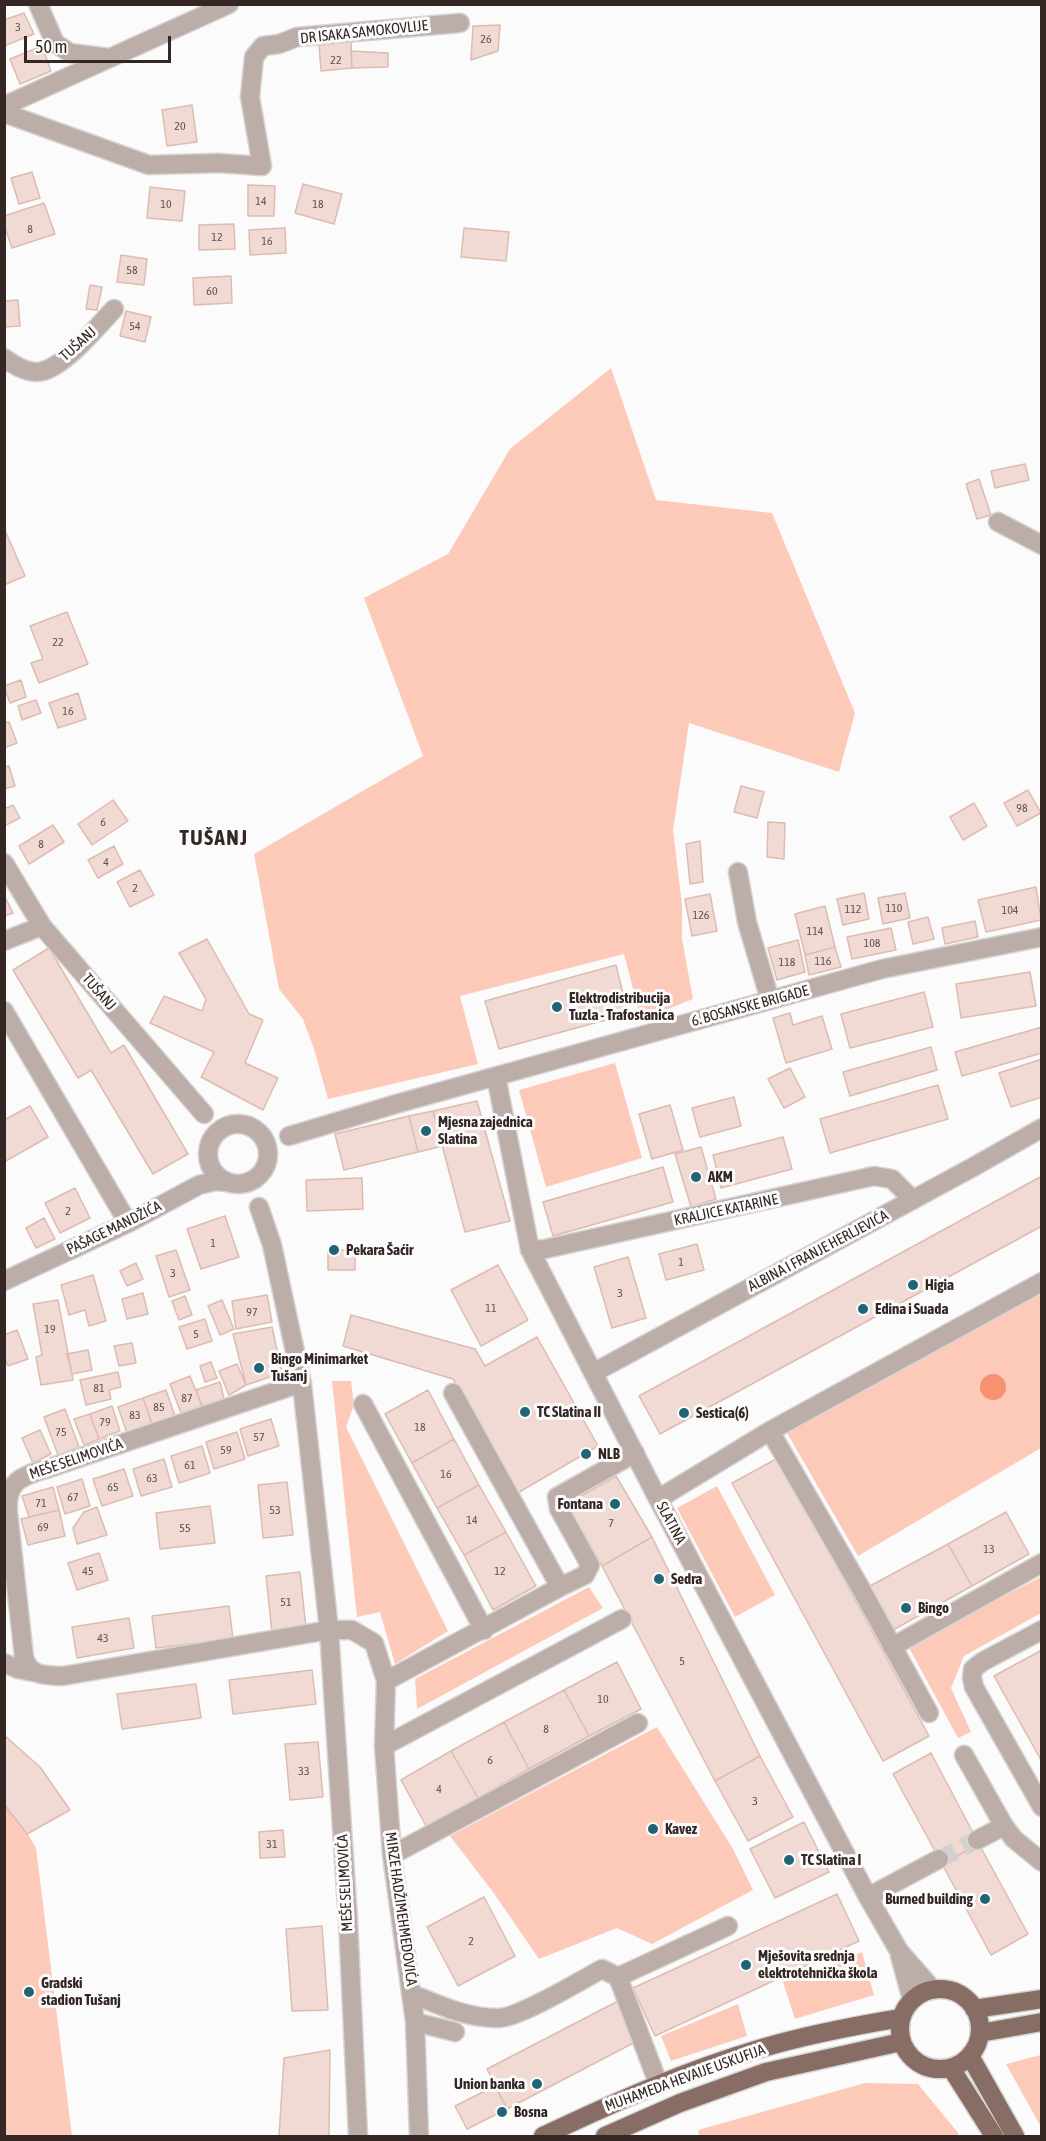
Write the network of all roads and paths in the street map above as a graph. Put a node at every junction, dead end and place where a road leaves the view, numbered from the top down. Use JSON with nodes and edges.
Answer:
{"nodes":[{"id":1,"x":38,"y":4,"type":"edge"},
{"id":2,"x":229,"y":4,"type":"edge"},
{"id":3,"x":460,"y":23,"type":"dead end"},
{"id":4,"x":110,"y":58,"type":"junction"},
{"id":5,"x":4,"y":106,"type":"edge"},
{"id":6,"x":4,"y":113,"type":"edge"},
{"id":7,"x":114,"y":309,"type":"dead end"},
{"id":8,"x":4,"y":358,"type":"edge"},
{"id":9,"x":998,"y":522,"type":"dead end"},
{"id":10,"x":1041,"y":546,"type":"edge"},
{"id":11,"x":4,"y":863,"type":"edge"},
{"id":12,"x":738,"y":872,"type":"dead end"},
{"id":13,"x":42,"y":926,"type":"junction"},
{"id":14,"x":1041,"y":937,"type":"edge"},
{"id":15,"x":4,"y":941,"type":"edge"},
{"id":16,"x":770,"y":1000,"type":"junction"},
{"id":17,"x":4,"y":1011,"type":"edge"},
{"id":18,"x":495,"y":1077,"type":"junction"},
{"id":19,"x":204,"y":1114,"type":"junction"},
{"id":20,"x":232,"y":1124,"type":"junction"},
{"id":21,"x":1041,"y":1128,"type":"edge"},
{"id":22,"x":259,"y":1132,"type":"junction"},
{"id":23,"x":289,"y":1136,"type":"junction"},
{"id":24,"x":210,"y":1142,"type":"junction"},
{"id":25,"x":268,"y":1158,"type":"junction"},
{"id":26,"x":261,"y":1175,"type":"junction"},
{"id":27,"x":230,"y":1184,"type":"junction"},
{"id":28,"x":913,"y":1200,"type":"junction"},
{"id":29,"x":259,"y":1208,"type":"junction"},
{"id":30,"x":128,"y":1223,"type":"junction"},
{"id":31,"x":530,"y":1250,"type":"junction"},
{"id":32,"x":4,"y":1281,"type":"edge"},
{"id":33,"x":1041,"y":1282,"type":"edge"},
{"id":34,"x":593,"y":1373,"type":"junction"},
{"id":35,"x":302,"y":1384,"type":"junction"},
{"id":36,"x":453,"y":1393,"type":"dead end"},
{"id":37,"x":363,"y":1404,"type":"dead end"},
{"id":38,"x":770,"y":1431,"type":"junction"},
{"id":39,"x":635,"y":1453,"type":"junction"},
{"id":40,"x":658,"y":1499,"type":"junction"},
{"id":41,"x":1041,"y":1563,"type":"edge"},
{"id":42,"x":560,"y":1587,"type":"junction"},
{"id":43,"x":622,"y":1619,"type":"dead end"},
{"id":44,"x":329,"y":1630,"type":"junction"},
{"id":45,"x":484,"y":1630,"type":"junction"},
{"id":46,"x":1041,"y":1631,"type":"edge"},
{"id":47,"x":892,"y":1647,"type":"junction"},
{"id":48,"x":4,"y":1663,"type":"edge"},
{"id":49,"x":33,"y":1672,"type":"junction"},
{"id":50,"x":4,"y":1675,"type":"edge"},
{"id":51,"x":386,"y":1681,"type":"junction"},
{"id":52,"x":929,"y":1713,"type":"dead end"},
{"id":53,"x":639,"y":1724,"type":"dead end"},
{"id":54,"x":384,"y":1746,"type":"junction"},
{"id":55,"x":964,"y":1755,"type":"dead end"},
{"id":56,"x":1041,"y":1807,"type":"edge"},
{"id":57,"x":1004,"y":1826,"type":"junction"},
{"id":58,"x":977,"y":1840,"type":"tunnel mouth"},
{"id":59,"x":392,"y":1855,"type":"junction"},
{"id":60,"x":939,"y":1860,"type":"tunnel mouth"},
{"id":61,"x":1041,"y":1862,"type":"edge"},
{"id":62,"x":868,"y":1897,"type":"junction"},
{"id":63,"x":728,"y":1926,"type":"dead end"},
{"id":64,"x":899,"y":1951,"type":"junction"},
{"id":65,"x":618,"y":1977,"type":"junction"},
{"id":66,"x":933,"y":1990,"type":"junction"},
{"id":67,"x":412,"y":1994,"type":"junction"},
{"id":68,"x":1041,"y":1999,"type":"edge"},
{"id":69,"x":912,"y":2000,"type":"junction"},
{"id":70,"x":975,"y":2009,"type":"junction"},
{"id":71,"x":901,"y":2018,"type":"junction"},
{"id":72,"x":415,"y":2022,"type":"junction"},
{"id":73,"x":1041,"y":2022,"type":"edge"},
{"id":74,"x":455,"y":2032,"type":"dead end"},
{"id":75,"x":980,"y":2033,"type":"junction"},
{"id":76,"x":902,"y":2042,"type":"junction"},
{"id":77,"x":970,"y":2056,"type":"junction"},
{"id":78,"x":951,"y":2068,"type":"junction"},
{"id":79,"x":655,"y":2075,"type":"dead end"},
{"id":80,"x":358,"y":2136,"type":"edge"},
{"id":81,"x":419,"y":2136,"type":"edge"},
{"id":82,"x":543,"y":2136,"type":"edge"},
{"id":83,"x":605,"y":2136,"type":"edge"},
{"id":84,"x":994,"y":2136,"type":"edge"},
{"id":85,"x":1015,"y":2136,"type":"edge"}],
"edges":[{"from":1,"to":4,"type":"street"},
{"from":2,"to":4,"type":"street"},
{"from":3,"to":6,"type":"street","name":"DR ISAKA SAMOKOVLIJE"},
{"from":4,"to":5,"type":"street"},
{"from":7,"to":8,"type":"street","name":"TUŠANJ"},
{"from":9,"to":10,"type":"street"},
{"from":11,"to":13,"type":"street","name":"TUŠANJ"},
{"from":12,"to":16,"type":"street"},
{"from":13,"to":15,"type":"street"},
{"from":13,"to":19,"type":"street","name":"TUŠANJ"},
{"from":14,"to":16,"type":"street","name":"6. BOSANSKE BRIGADE"},
{"from":16,"to":18,"type":"street","name":"6. BOSANSKE BRIGADE"},
{"from":17,"to":30,"type":"street"},
{"from":18,"to":23,"type":"street","name":"6. BOSANSKE BRIGADE"},
{"from":18,"to":31,"type":"street","name":"SLATINA"},
{"from":19,"to":20,"type":"street"},
{"from":19,"to":24,"type":"street"},
{"from":20,"to":22,"type":"street"},
{"from":20,"to":24,"type":"street"},
{"from":21,"to":28,"type":"street","name":"ALBINA I FRANJE HERLJEVIĆA"},
{"from":22,"to":23,"type":"street"},
{"from":22,"to":25,"type":"street"},
{"from":23,"to":25,"type":"street"},
{"from":24,"to":27,"type":"street"},
{"from":25,"to":26,"type":"street"},
{"from":26,"to":27,"type":"street"},
{"from":26,"to":29,"type":"street"},
{"from":27,"to":29,"type":"street"},
{"from":27,"to":30,"type":"street","name":"PAŠAGE MANDŽIĆA"},
{"from":28,"to":31,"type":"street","name":"KRALJICE KATARINE"},
{"from":28,"to":34,"type":"street","name":"ALBINA I FRANJE HERLJEVIĆA"},
{"from":29,"to":35,"type":"street","name":"MEŠE SELIMOVIĆA"},
{"from":30,"to":32,"type":"street","name":"PAŠAGE MANDŽIĆA"},
{"from":31,"to":34,"type":"street","name":"SLATINA"},
{"from":33,"to":38,"type":"street"},
{"from":34,"to":39,"type":"street","name":"SLATINA"},
{"from":35,"to":44,"type":"street","name":"MEŠE SELIMOVIĆA"},
{"from":35,"to":49,"type":"street","name":"MEŠE SELIMOVIĆA"},
{"from":36,"to":42,"type":"street"},
{"from":37,"to":45,"type":"street"},
{"from":38,"to":40,"type":"street"},
{"from":38,"to":47,"type":"street"},
{"from":39,"to":40,"type":"street","name":"SLATINA"},
{"from":39,"to":42,"type":"street"},
{"from":40,"to":62,"type":"street","name":"SLATINA"},
{"from":41,"to":47,"type":"street"},
{"from":42,"to":45,"type":"street"},
{"from":43,"to":54,"type":"street"},
{"from":44,"to":49,"type":"street"},
{"from":44,"to":51,"type":"street","name":"MIRZE HADŽIMEHMEDOVIĆA"},
{"from":44,"to":80,"type":"street","name":"MEŠE SELIMOVIĆA"},
{"from":45,"to":51,"type":"street"},
{"from":46,"to":56,"type":"street"},
{"from":47,"to":52,"type":"street"},
{"from":48,"to":49,"type":"street"},
{"from":49,"to":50,"type":"street"},
{"from":51,"to":54,"type":"street","name":"MIRZE HADŽIMEHMEDOVIĆA"},
{"from":53,"to":59,"type":"street"},
{"from":54,"to":59,"type":"street","name":"MIRZE HADŽIMEHMEDOVIĆA"},
{"from":55,"to":57,"type":"street"},
{"from":57,"to":58,"type":"street"},
{"from":57,"to":61,"type":"street"},
{"from":59,"to":67,"type":"street","name":"MIRZE HADŽIMEHMEDOVIĆA"},
{"from":60,"to":62,"type":"street"},
{"from":62,"to":64,"type":"street","name":"SLATINA"},
{"from":63,"to":65,"type":"street"},
{"from":64,"to":66,"type":"street","name":"SLATINA"},
{"from":64,"to":69,"type":"street","name":"SLATINA"},
{"from":65,"to":67,"type":"street"},
{"from":65,"to":79,"type":"street"},
{"from":66,"to":69,"type":"main road"},
{"from":66,"to":70,"type":"main road"},
{"from":67,"to":72,"type":"street","name":"MIRZE HADŽIMEHMEDOVIĆA"},
{"from":68,"to":70,"type":"main road"},
{"from":69,"to":71,"type":"main road"},
{"from":70,"to":75,"type":"main road"},
{"from":71,"to":76,"type":"main road"},
{"from":71,"to":82,"type":"main road","name":"MUHAMEDA HEVAIJE USKUFIJA"},
{"from":72,"to":74,"type":"street"},
{"from":72,"to":81,"type":"street","name":"MIRZE HADŽIMEHMEDOVIĆA"},
{"from":73,"to":75,"type":"main road"},
{"from":75,"to":77,"type":"main road"},
{"from":76,"to":78,"type":"main road"},
{"from":76,"to":83,"type":"main road","name":"MUHAMEDA HEVAIJE USKUFIJA"},
{"from":77,"to":78,"type":"main road"},
{"from":77,"to":85,"type":"main road"},
{"from":78,"to":84,"type":"main road"}]}
